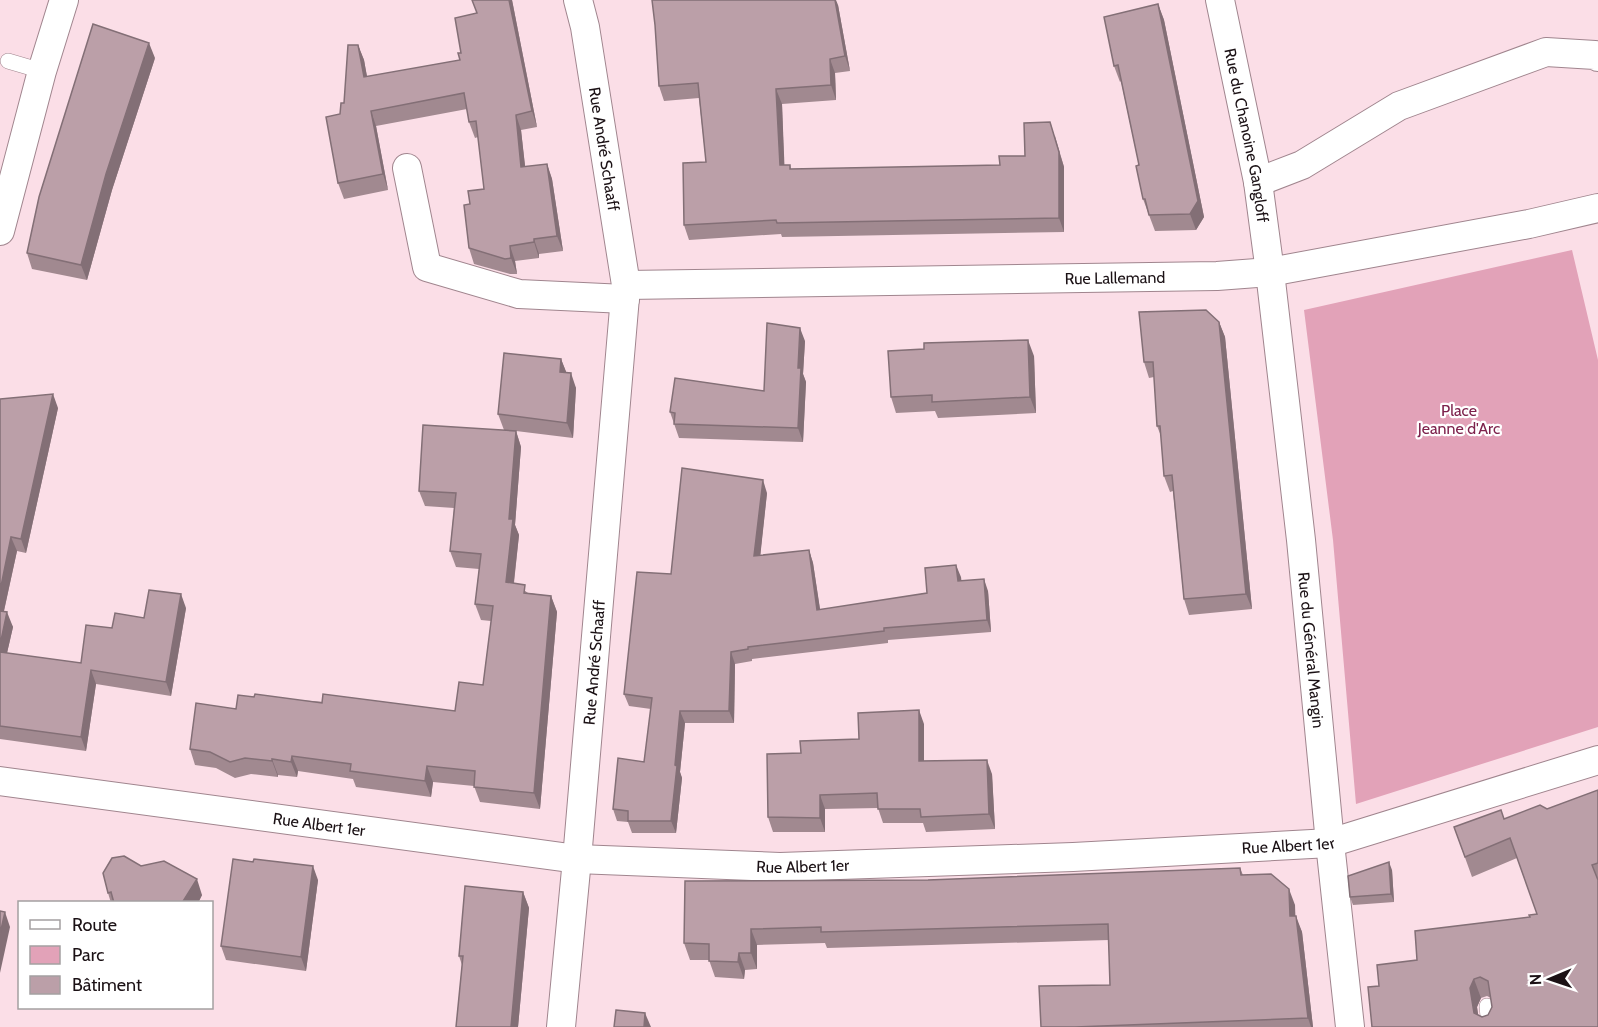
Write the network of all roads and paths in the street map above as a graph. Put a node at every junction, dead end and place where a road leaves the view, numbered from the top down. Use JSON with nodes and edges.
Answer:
{"nodes":[{"id":1,"x":64,"y":0,"type":"edge"},
{"id":2,"x":578,"y":0,"type":"edge"},
{"id":3,"x":1220,"y":0,"type":"edge"},
{"id":4,"x":1598,"y":57,"type":"edge"},
{"id":5,"x":8,"y":61,"type":"dead end"},
{"id":6,"x":42,"y":71,"type":"junction"},
{"id":7,"x":407,"y":168,"type":"dead end"},
{"id":8,"x":1258,"y":182,"type":"junction"},
{"id":9,"x":1598,"y":208,"type":"edge"},
{"id":10,"x":0,"y":231,"type":"edge"},
{"id":11,"x":1270,"y":272,"type":"junction"},
{"id":12,"x":626,"y":292,"type":"junction"},
{"id":13,"x":1598,"y":760,"type":"edge"},
{"id":14,"x":0,"y":781,"type":"edge"},
{"id":15,"x":1330,"y":843,"type":"junction"},
{"id":16,"x":577,"y":859,"type":"junction"},
{"id":17,"x":1487,"y":1006,"type":"edge"},
{"id":18,"x":561,"y":1027,"type":"edge"},
{"id":19,"x":1350,"y":1027,"type":"edge"},
{"id":20,"x":1489,"y":1027,"type":"edge"}],
"edges":[{"from":1,"to":6,"type":"street"},
{"from":2,"to":12,"type":"street","name":"Rue André Schaaff"},
{"from":3,"to":8,"type":"street","name":"Rue du Chanoine Gangloff"},
{"from":4,"to":8,"type":"street"},
{"from":5,"to":6,"type":"lane"},
{"from":6,"to":10,"type":"street"},
{"from":7,"to":12,"type":"street"},
{"from":8,"to":11,"type":"street","name":"Rue du Chanoine Gangloff"},
{"from":9,"to":11,"type":"street","name":"Rue Lallemand"},
{"from":11,"to":12,"type":"street","name":"Rue Lallemand"},
{"from":11,"to":15,"type":"street","name":"Rue du Général Mangin"},
{"from":12,"to":16,"type":"street","name":"Rue André Schaaff"},
{"from":13,"to":15,"type":"street","name":"Rue Albert 1er"},
{"from":14,"to":16,"type":"street","name":"Rue Albert 1er"},
{"from":15,"to":16,"type":"street","name":"Rue Albert 1er"},
{"from":15,"to":19,"type":"street","name":"Rue du Général Mangin"},
{"from":16,"to":18,"type":"street","name":"Rue André Schaaff"},
{"from":17,"to":20,"type":"lane"}]}
